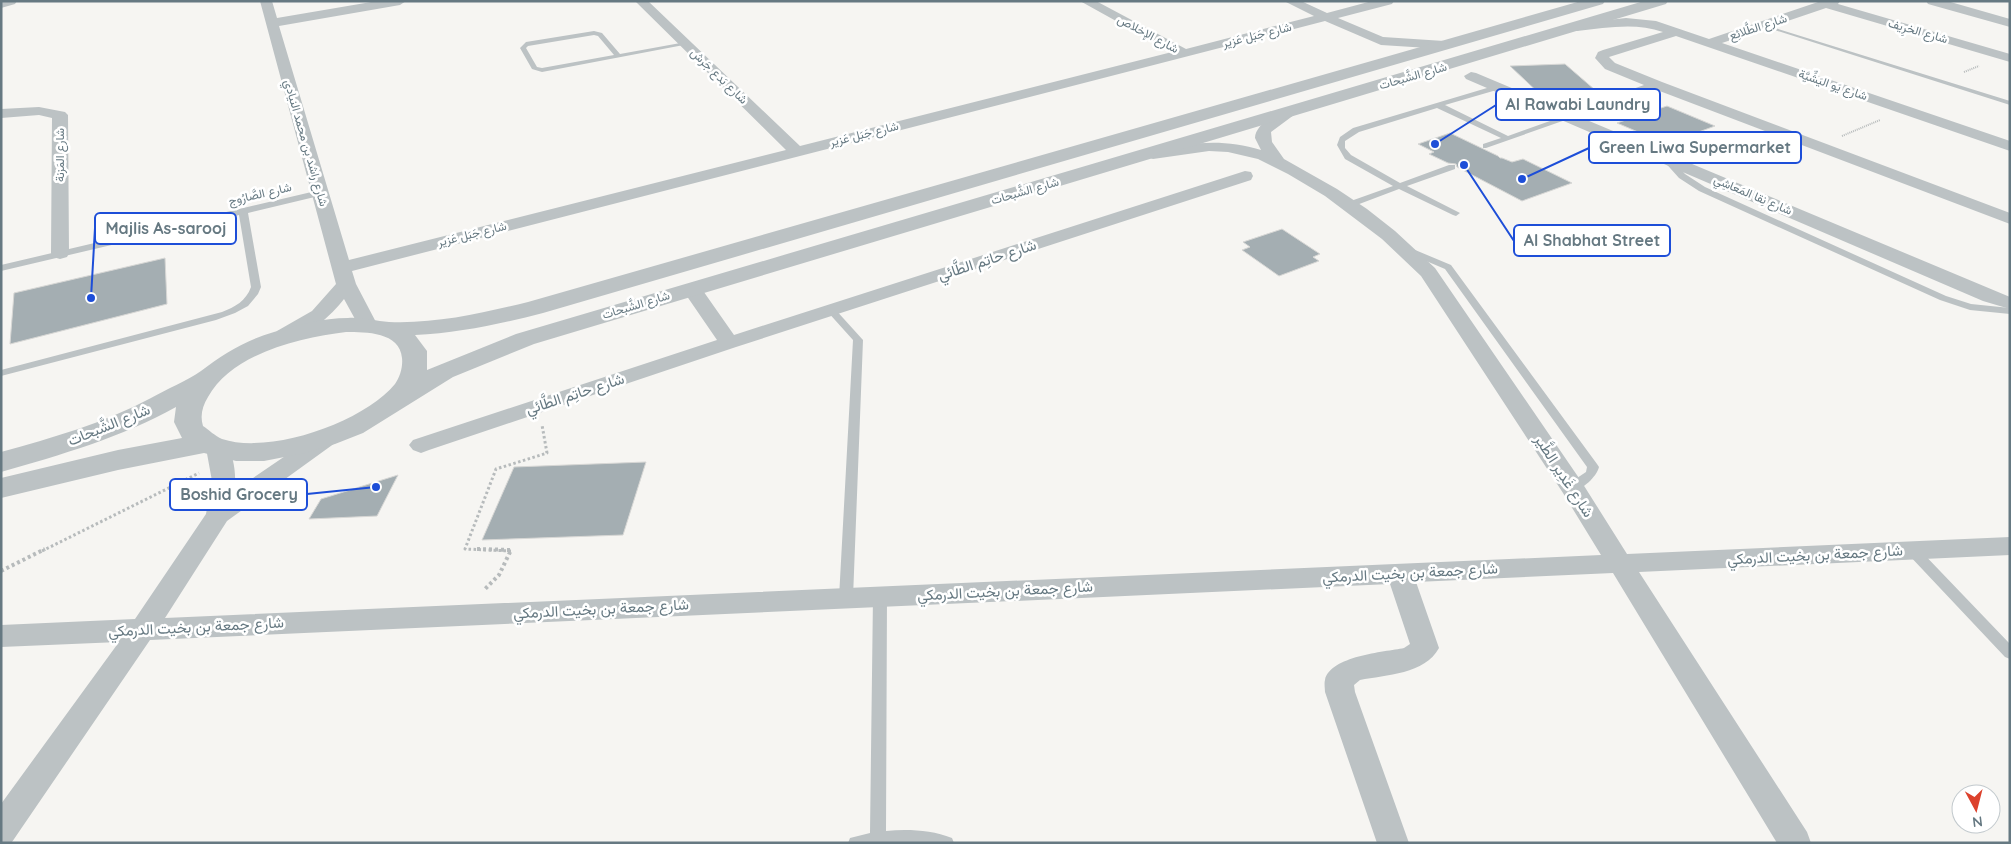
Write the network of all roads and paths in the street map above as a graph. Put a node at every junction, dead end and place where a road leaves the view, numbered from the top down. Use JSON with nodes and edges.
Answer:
{"nodes":[{"id":1,"x":11,"y":1,"type":"edge"},
{"id":2,"x":266,"y":1,"type":"edge"},
{"id":3,"x":400,"y":1,"type":"edge"},
{"id":4,"x":641,"y":1,"type":"edge"},
{"id":5,"x":1086,"y":1,"type":"edge"},
{"id":6,"x":1290,"y":1,"type":"edge"},
{"id":7,"x":1388,"y":1,"type":"edge"},
{"id":8,"x":1598,"y":1,"type":"edge"},
{"id":9,"x":1932,"y":1,"type":"edge"},
{"id":10,"x":1658,"y":2,"type":"edge"},
{"id":11,"x":1830,"y":3,"type":"edge"},
{"id":12,"x":1,"y":4,"type":"edge"},
{"id":13,"x":1326,"y":17,"type":"junction"},
{"id":14,"x":272,"y":23,"type":"junction"},
{"id":15,"x":2010,"y":23,"type":"edge"},
{"id":16,"x":1656,"y":25,"type":"junction"},
{"id":17,"x":1764,"y":25,"type":"junction"},
{"id":18,"x":1577,"y":27,"type":"junction"},
{"id":19,"x":1676,"y":32,"type":"junction"},
{"id":20,"x":1381,"y":41,"type":"junction"},
{"id":21,"x":1709,"y":43,"type":"junction"},
{"id":22,"x":686,"y":44,"type":"junction"},
{"id":23,"x":1444,"y":44,"type":"junction"},
{"id":24,"x":1184,"y":53,"type":"junction"},
{"id":25,"x":618,"y":56,"type":"junction"},
{"id":26,"x":2007,"y":58,"type":"edge"},
{"id":27,"x":1379,"y":64,"type":"junction"},
{"id":28,"x":1471,"y":76,"type":"dead end"},
{"id":29,"x":1941,"y":81,"type":"junction"},
{"id":30,"x":1657,"y":85,"type":"junction"},
{"id":31,"x":1497,"y":87,"type":"junction"},
{"id":32,"x":2010,"y":103,"type":"edge"},
{"id":33,"x":1438,"y":105,"type":"junction"},
{"id":34,"x":1903,"y":109,"type":"junction"},
{"id":35,"x":1291,"y":112,"type":"junction"},
{"id":36,"x":1,"y":114,"type":"edge"},
{"id":37,"x":1567,"y":118,"type":"junction"},
{"id":38,"x":1508,"y":139,"type":"junction"},
{"id":39,"x":1486,"y":146,"type":"dead end"},
{"id":40,"x":1819,"y":146,"type":"junction"},
{"id":41,"x":2010,"y":146,"type":"edge"},
{"id":42,"x":797,"y":152,"type":"junction"},
{"id":43,"x":1148,"y":155,"type":"junction"},
{"id":44,"x":1666,"y":157,"type":"junction"},
{"id":45,"x":1277,"y":160,"type":"junction"},
{"id":46,"x":1452,"y":167,"type":"dead end"},
{"id":47,"x":1245,"y":176,"type":"dead end"},
{"id":48,"x":1401,"y":187,"type":"junction"},
{"id":49,"x":320,"y":193,"type":"junction"},
{"id":50,"x":1351,"y":204,"type":"junction"},
{"id":51,"x":243,"y":211,"type":"junction"},
{"id":52,"x":1456,"y":213,"type":"dead end"},
{"id":53,"x":2010,"y":219,"type":"edge"},
{"id":54,"x":60,"y":253,"type":"junction"},
{"id":55,"x":1,"y":268,"type":"edge"},
{"id":56,"x":343,"y":276,"type":"junction"},
{"id":57,"x":692,"y":289,"type":"junction"},
{"id":58,"x":2010,"y":303,"type":"edge"},
{"id":59,"x":831,"y":310,"type":"junction"},
{"id":60,"x":2010,"y":311,"type":"edge"},
{"id":61,"x":378,"y":328,"type":"junction"},
{"id":62,"x":270,"y":341,"type":"junction"},
{"id":63,"x":729,"y":343,"type":"junction"},
{"id":64,"x":1,"y":374,"type":"edge"},
{"id":65,"x":211,"y":375,"type":"junction"},
{"id":66,"x":396,"y":399,"type":"junction"},
{"id":67,"x":548,"y":402,"type":"junction"},
{"id":68,"x":327,"y":438,"type":"junction"},
{"id":69,"x":421,"y":445,"type":"dead end"},
{"id":70,"x":216,"y":451,"type":"junction"},
{"id":71,"x":1,"y":462,"type":"edge"},
{"id":72,"x":1,"y":488,"type":"edge"},
{"id":73,"x":218,"y":515,"type":"junction"},
{"id":74,"x":2010,"y":546,"type":"edge"},
{"id":75,"x":1912,"y":550,"type":"junction"},
{"id":76,"x":1619,"y":563,"type":"junction"},
{"id":77,"x":1,"y":571,"type":"edge"},
{"id":78,"x":1400,"y":573,"type":"junction"},
{"id":79,"x":880,"y":596,"type":"junction"},
{"id":80,"x":846,"y":598,"type":"junction"},
{"id":81,"x":460,"y":615,"type":"junction"},
{"id":82,"x":143,"y":629,"type":"junction"},
{"id":83,"x":1,"y":636,"type":"edge"},
{"id":84,"x":2010,"y":653,"type":"edge"},
{"id":85,"x":1,"y":831,"type":"edge"},
{"id":86,"x":878,"y":837,"type":"junction"},
{"id":87,"x":856,"y":843,"type":"edge"},
{"id":88,"x":946,"y":843,"type":"edge"},
{"id":89,"x":1393,"y":843,"type":"edge"},
{"id":90,"x":1795,"y":843,"type":"edge"}],
"edges":[{"from":1,"to":12,"type":"street"},
{"from":2,"to":14,"type":"street","name":"شارع راشد بن محمد النيادي"},
{"from":3,"to":14,"type":"street"},
{"from":4,"to":22,"type":"street","name":"شارع بَدع جَرش"},
{"from":5,"to":24,"type":"street","name":"شارع الإخلاص"},
{"from":6,"to":13,"type":"street"},
{"from":7,"to":13,"type":"street","name":"شارع جَبَل عَزير"},
{"from":8,"to":23,"type":"street","name":"شارع الشَّبحات"},
{"from":9,"to":15,"type":"street"},
{"from":10,"to":16,"type":"street"},
{"from":10,"to":18,"type":"street","name":"شارع الشَّبحات"},
{"from":11,"to":17,"type":"street","name":"شارع الطَّلائِع"},
{"from":11,"to":26,"type":"street","name":"شارع الخرِيف"},
{"from":13,"to":20,"type":"street"},
{"from":13,"to":24,"type":"street","name":"شارع جَبَل عَزير"},
{"from":14,"to":49,"type":"street","name":"شارع راشد بن محمد النيادي"},
{"from":16,"to":18,"type":"street","name":"شارع يَو اليَشِّيَّة"},
{"from":16,"to":19,"type":"street","name":"شارع يَو اليَشِّيَّة"},
{"from":17,"to":21,"type":"street","name":"شارع الطَّلائِع"},
{"from":17,"to":29,"type":"lane"},
{"from":18,"to":35,"type":"street","name":"شارع الشَّبحات"},
{"from":19,"to":21,"type":"street","name":"شارع يَو اليَشِّيَّة"},
{"from":19,"to":30,"type":"street"},
{"from":20,"to":23,"type":"street"},
{"from":20,"to":27,"type":"street"},
{"from":21,"to":34,"type":"street","name":"شارع يَو اليَشِّيَّة"},
{"from":22,"to":25,"type":"lane"},
{"from":22,"to":42,"type":"street","name":"شارع بَدع جَرش"},
{"from":23,"to":27,"type":"street","name":"شارع الشَّبحات"},
{"from":24,"to":42,"type":"street","name":"شارع جَبَل عَزير"},
{"from":25,"to":25,"type":"lane"},
{"from":26,"to":29,"type":"path"},
{"from":27,"to":61,"type":"street","name":"شارع الشَّبحات"},
{"from":28,"to":31,"type":"street","name":"شارع نِقا المَعاشِي"},
{"from":29,"to":32,"type":"lane"},
{"from":30,"to":37,"type":"street"},
{"from":30,"to":40,"type":"street"},
{"from":31,"to":33,"type":"lane"},
{"from":31,"to":37,"type":"street","name":"شارع نِقا المَعاشِي"},
{"from":33,"to":38,"type":"lane"},
{"from":33,"to":48,"type":"lane"},
{"from":34,"to":40,"type":"path"},
{"from":34,"to":41,"type":"street","name":"شارع يَو اليَشِّيَّة"},
{"from":35,"to":43,"type":"street","name":"شارع الشَّبحات"},
{"from":35,"to":45,"type":"street","name":"شارع غَدِير الطَّير"},
{"from":36,"to":54,"type":"street","name":"شارع المَزنة"},
{"from":37,"to":38,"type":"lane"},
{"from":37,"to":44,"type":"street","name":"شارع نِقا المَعاشِي"},
{"from":38,"to":39,"type":"lane"},
{"from":40,"to":53,"type":"street"},
{"from":42,"to":56,"type":"street","name":"شارع جَبَل عَزير"},
{"from":43,"to":45,"type":"street","name":"شارع غَدِير الطَّير"},
{"from":43,"to":57,"type":"street","name":"شارع الشَّبحات"},
{"from":44,"to":58,"type":"street","name":"شارع نِقا المَعاشِي"},
{"from":44,"to":60,"type":"lane"},
{"from":45,"to":50,"type":"street","name":"شارع غَدِير الطَّير"},
{"from":46,"to":48,"type":"lane"},
{"from":47,"to":59,"type":"street","name":"شارع حاتِم الطَّائي"},
{"from":48,"to":50,"type":"lane"},
{"from":48,"to":52,"type":"lane"},
{"from":49,"to":51,"type":"lane","name":"شارع الصَّارُوج"},
{"from":49,"to":56,"type":"street","name":"شارع راشد بن محمد النيادي"},
{"from":50,"to":76,"type":"street","name":"شارع غَدِير الطَّير"},
{"from":51,"to":54,"type":"lane","name":"شارع الصَّارُوج"},
{"from":51,"to":64,"type":"lane"},
{"from":54,"to":55,"type":"lane","name":"شارع الصَّارُوج"},
{"from":56,"to":61,"type":"street","name":"شارع راشد بن محمد النيادي"},
{"from":56,"to":62,"type":"street"},
{"from":57,"to":63,"type":"street"},
{"from":57,"to":66,"type":"street","name":"شارع الشَّبحات"},
{"from":59,"to":63,"type":"street","name":"شارع حاتِم الطَّائي"},
{"from":59,"to":80,"type":"lane"},
{"from":61,"to":62,"type":"street","name":"شارع الشَّبحات"},
{"from":61,"to":66,"type":"street"},
{"from":62,"to":65,"type":"street","name":"شارع الشَّبحات"},
{"from":63,"to":67,"type":"street","name":"شارع حاتِم الطَّائي"},
{"from":65,"to":70,"type":"street"},
{"from":65,"to":71,"type":"street","name":"شارع الشَّبحات"},
{"from":66,"to":68,"type":"street","name":"شارع الشَّبحات"},
{"from":67,"to":69,"type":"street","name":"شارع حاتِم الطَّائي"},
{"from":67,"to":81,"type":"path"},
{"from":68,"to":70,"type":"street","name":"شارع الشَّبحات"},
{"from":68,"to":73,"type":"street"},
{"from":70,"to":72,"type":"street","name":"شارع الشَّبحات"},
{"from":70,"to":73,"type":"street"},
{"from":70,"to":77,"type":"path"},
{"from":73,"to":82,"type":"street"},
{"from":74,"to":75,"type":"street","name":"شارع جمعة بن بخيت الدرمكي"},
{"from":75,"to":76,"type":"street","name":"شارع جمعة بن بخيت الدرمكي"},
{"from":75,"to":84,"type":"lane"},
{"from":76,"to":78,"type":"street","name":"شارع جمعة بن بخيت الدرمكي"},
{"from":76,"to":90,"type":"street","name":"شارع غَدِير الطَّير"},
{"from":78,"to":79,"type":"street","name":"شارع جمعة بن بخيت الدرمكي"},
{"from":78,"to":89,"type":"street"},
{"from":79,"to":80,"type":"street","name":"شارع جمعة بن بخيت الدرمكي"},
{"from":79,"to":86,"type":"lane"},
{"from":80,"to":81,"type":"street","name":"شارع جمعة بن بخيت الدرمكي"},
{"from":81,"to":82,"type":"street","name":"شارع جمعة بن بخيت الدرمكي"},
{"from":82,"to":83,"type":"street","name":"شارع جمعة بن بخيت الدرمكي"},
{"from":82,"to":85,"type":"street"},
{"from":86,"to":87,"type":"lane"},
{"from":86,"to":88,"type":"lane"}]}
